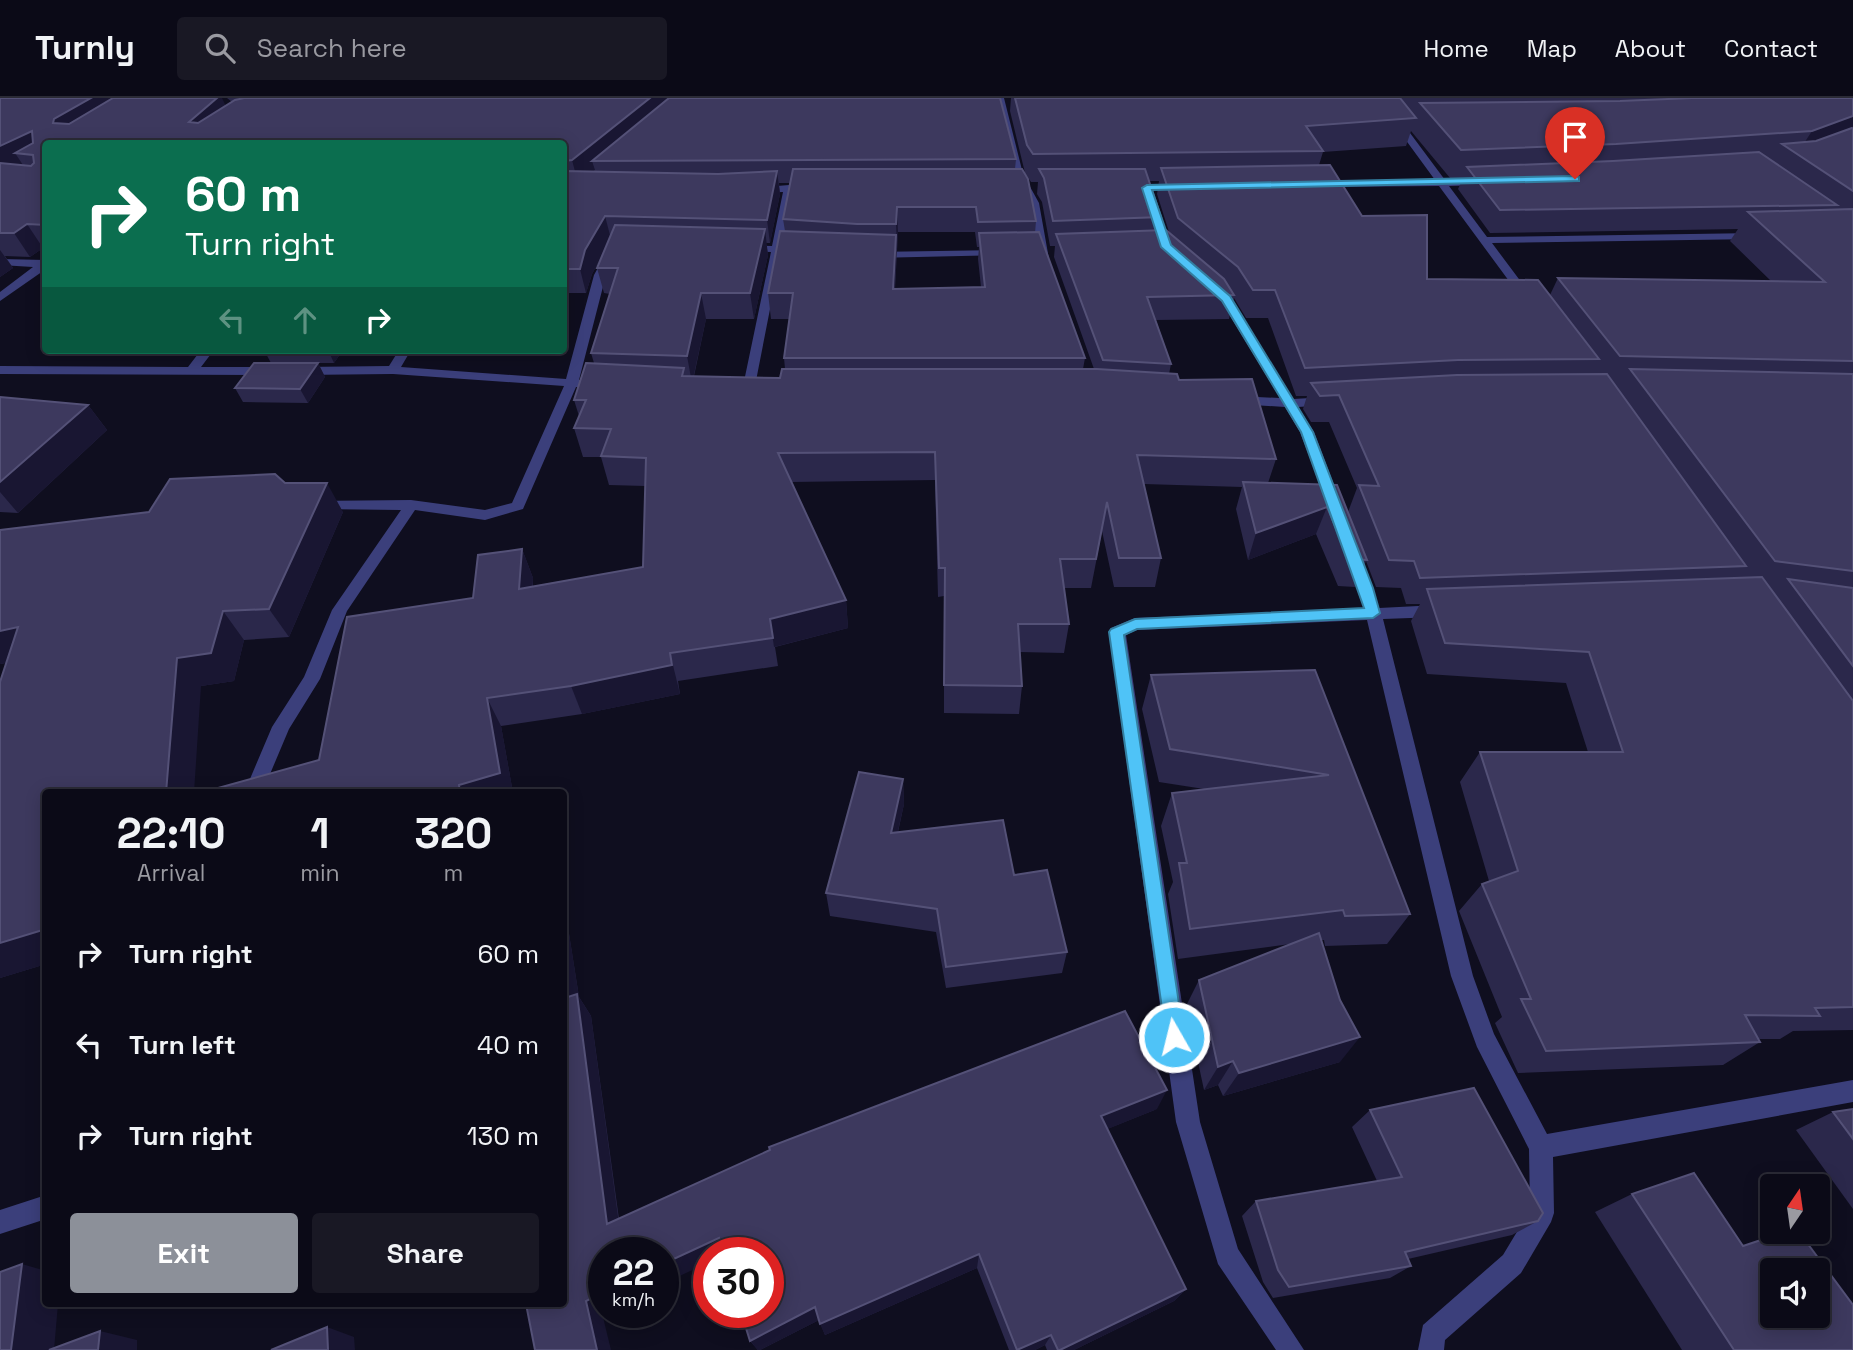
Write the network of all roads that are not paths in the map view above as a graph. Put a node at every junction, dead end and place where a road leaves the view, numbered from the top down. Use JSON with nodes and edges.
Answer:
{"nodes":[{"id":1,"x":1379,"y":98,"type":"edge"},
{"id":2,"x":1001,"y":102,"type":"edge"},
{"id":3,"x":1017,"y":106,"type":"edge"},
{"id":4,"x":1496,"y":182,"type":"edge"},
{"id":5,"x":1443,"y":184,"type":"junction"},
{"id":6,"x":1308,"y":186,"type":"edge"},
{"id":7,"x":1010,"y":187,"type":"edge"},
{"id":8,"x":1031,"y":187,"type":"junction"},
{"id":9,"x":789,"y":188,"type":"junction"},
{"id":10,"x":830,"y":188,"type":"edge"},
{"id":11,"x":749,"y":191,"type":"edge"},
{"id":12,"x":1773,"y":235,"type":"edge"},
{"id":13,"x":1485,"y":240,"type":"junction"},
{"id":14,"x":615,"y":244,"type":"edge"},
{"id":15,"x":728,"y":247,"type":"edge"},
{"id":16,"x":778,"y":248,"type":"junction"},
{"id":17,"x":818,"y":252,"type":"edge"},
{"id":18,"x":1017,"y":253,"type":"edge"},
{"id":19,"x":858,"y":255,"type":"edge"},
{"id":20,"x":1045,"y":255,"type":"edge"},
{"id":21,"x":0,"y":262,"type":"edge"},
{"id":22,"x":42,"y":265,"type":"edge"},
{"id":23,"x":42,"y":267,"type":"edge"},
{"id":24,"x":1206,"y":281,"type":"edge"},
{"id":25,"x":0,"y":298,"type":"edge"},
{"id":26,"x":1533,"y":306,"type":"edge"},
{"id":27,"x":205,"y":354,"type":"edge"},
{"id":28,"x":403,"y":354,"type":"edge"},
{"id":29,"x":0,"y":370,"type":"edge"},
{"id":30,"x":393,"y":370,"type":"junction"},
{"id":31,"x":190,"y":372,"type":"junction"},
{"id":32,"x":571,"y":384,"type":"junction"},
{"id":33,"x":612,"y":386,"type":"edge"},
{"id":34,"x":729,"y":391,"type":"edge"},
{"id":35,"x":1225,"y":399,"type":"edge"},
{"id":36,"x":1347,"y":400,"type":"edge"},
{"id":37,"x":1291,"y":403,"type":"junction"},
{"id":38,"x":302,"y":504,"type":"edge"},
{"id":39,"x":411,"y":505,"type":"junction"},
{"id":40,"x":1454,"y":610,"type":"edge"},
{"id":41,"x":1373,"y":613,"type":"junction"},
{"id":42,"x":255,"y":789,"type":"edge"},
{"id":43,"x":1853,"y":1091,"type":"edge"},
{"id":44,"x":1541,"y":1147,"type":"junction"},
{"id":45,"x":42,"y":1208,"type":"edge"},
{"id":46,"x":0,"y":1222,"type":"edge"},
{"id":47,"x":1291,"y":1350,"type":"edge"},
{"id":48,"x":1430,"y":1350,"type":"edge"}],
"edges":[{"from":1,"to":5,"type":"street"},
{"from":2,"to":3,"type":"street"},
{"from":2,"to":8,"type":"street"},
{"from":4,"to":5,"type":"street"},
{"from":5,"to":6,"type":"street"},
{"from":5,"to":13,"type":"street"},
{"from":7,"to":8,"type":"street"},
{"from":8,"to":20,"type":"street"},
{"from":9,"to":10,"type":"street"},
{"from":9,"to":11,"type":"street"},
{"from":9,"to":16,"type":"street"},
{"from":12,"to":13,"type":"street"},
{"from":13,"to":26,"type":"street"},
{"from":14,"to":32,"type":"street"},
{"from":15,"to":16,"type":"street"},
{"from":16,"to":17,"type":"street"},
{"from":16,"to":34,"type":"street"},
{"from":18,"to":19,"type":"street"},
{"from":21,"to":22,"type":"street"},
{"from":23,"to":25,"type":"street"},
{"from":24,"to":37,"type":"street"},
{"from":27,"to":31,"type":"street"},
{"from":28,"to":30,"type":"street"},
{"from":29,"to":31,"type":"street"},
{"from":30,"to":31,"type":"street"},
{"from":30,"to":32,"type":"street"},
{"from":32,"to":33,"type":"street"},
{"from":32,"to":39,"type":"street"},
{"from":35,"to":37,"type":"street"},
{"from":36,"to":37,"type":"street"},
{"from":37,"to":41,"type":"street"},
{"from":38,"to":39,"type":"street"},
{"from":39,"to":42,"type":"street"},
{"from":40,"to":41,"type":"street"},
{"from":41,"to":44,"type":"street"},
{"from":41,"to":47,"type":"street"},
{"from":43,"to":44,"type":"street"},
{"from":44,"to":48,"type":"street"},
{"from":45,"to":46,"type":"street"}]}
